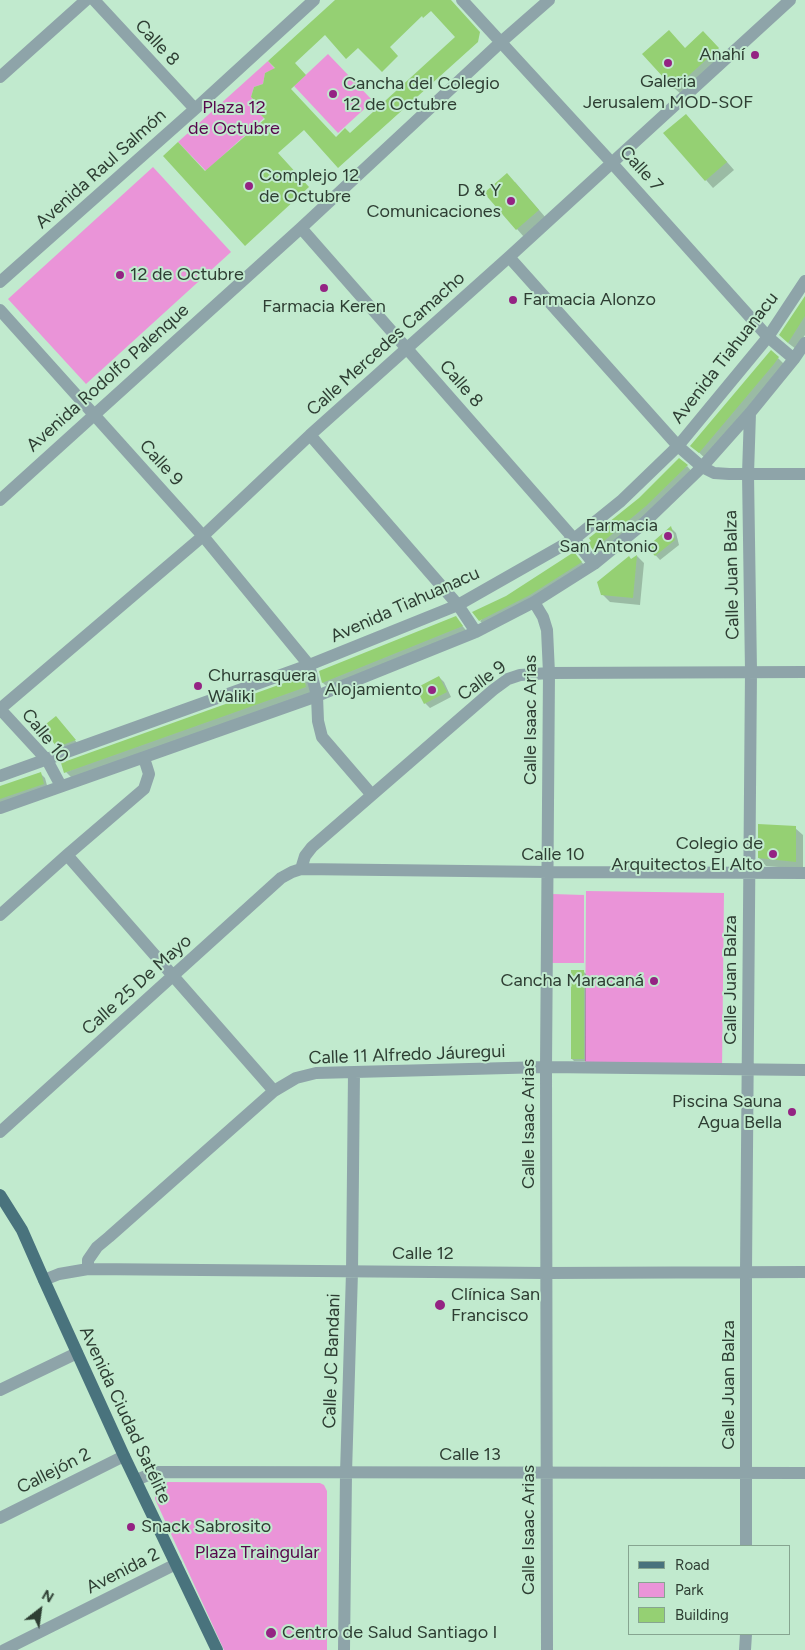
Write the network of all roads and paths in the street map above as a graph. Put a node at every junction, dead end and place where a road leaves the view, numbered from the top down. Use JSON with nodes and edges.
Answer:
{"nodes":[{"id":1,"x":86,"y":0,"type":"edge"},
{"id":2,"x":94,"y":0,"type":"edge"},
{"id":3,"x":314,"y":0,"type":"edge"},
{"id":4,"x":462,"y":0,"type":"edge"},
{"id":5,"x":549,"y":0,"type":"edge"},
{"id":6,"x":790,"y":0,"type":"edge"},
{"id":7,"x":501,"y":42,"type":"junction"},
{"id":8,"x":0,"y":78,"type":"edge"},
{"id":9,"x":195,"y":109,"type":"junction"},
{"id":10,"x":611,"y":162,"type":"junction"},
{"id":11,"x":301,"y":228,"type":"junction"},
{"id":12,"x":509,"y":257,"type":"junction"},
{"id":13,"x":805,"y":281,"type":"edge"},
{"id":14,"x":0,"y":282,"type":"edge"},
{"id":15,"x":0,"y":310,"type":"edge"},
{"id":16,"x":768,"y":337,"type":"junction"},
{"id":17,"x":805,"y":343,"type":"edge"},
{"id":18,"x":407,"y":348,"type":"junction"},
{"id":19,"x":794,"y":359,"type":"junction"},
{"id":20,"x":750,"y":413,"type":"junction"},
{"id":21,"x":94,"y":414,"type":"junction"},
{"id":22,"x":310,"y":435,"type":"junction"},
{"id":23,"x":678,"y":446,"type":"junction"},
{"id":24,"x":702,"y":467,"type":"junction"},
{"id":25,"x":748,"y":474,"type":"junction"},
{"id":26,"x":805,"y":474,"type":"edge"},
{"id":27,"x":0,"y":500,"type":"edge"},
{"id":28,"x":203,"y":536,"type":"junction"},
{"id":29,"x":574,"y":539,"type":"junction"},
{"id":30,"x":594,"y":564,"type":"junction"},
{"id":31,"x":534,"y":602,"type":"junction"},
{"id":32,"x":458,"y":605,"type":"junction"},
{"id":33,"x":476,"y":632,"type":"junction"},
{"id":34,"x":310,"y":665,"type":"junction"},
{"id":35,"x":751,"y":671,"type":"junction"},
{"id":36,"x":805,"y":672,"type":"edge"},
{"id":37,"x":550,"y":673,"type":"junction"},
{"id":38,"x":317,"y":696,"type":"junction"},
{"id":39,"x":0,"y":709,"type":"edge"},
{"id":40,"x":144,"y":758,"type":"junction"},
{"id":41,"x":47,"y":760,"type":"junction"},
{"id":42,"x":0,"y":776,"type":"edge"},
{"id":43,"x":62,"y":786,"type":"junction"},
{"id":44,"x":372,"y":795,"type":"junction"},
{"id":45,"x":0,"y":808,"type":"edge"},
{"id":46,"x":66,"y":855,"type":"junction"},
{"id":47,"x":301,"y":869,"type":"junction"},
{"id":48,"x":548,"y":872,"type":"junction"},
{"id":49,"x":749,"y":872,"type":"junction"},
{"id":50,"x":805,"y":873,"type":"edge"},
{"id":51,"x":0,"y":915,"type":"edge"},
{"id":52,"x":173,"y":976,"type":"junction"},
{"id":53,"x":546,"y":1068,"type":"junction"},
{"id":54,"x":748,"y":1068,"type":"junction"},
{"id":55,"x":805,"y":1070,"type":"edge"},
{"id":56,"x":354,"y":1072,"type":"junction"},
{"id":57,"x":274,"y":1091,"type":"junction"},
{"id":58,"x":0,"y":1132,"type":"edge"},
{"id":59,"x":0,"y":1195,"type":"edge"},
{"id":60,"x":88,"y":1269,"type":"junction"},
{"id":61,"x":746,"y":1271,"type":"junction"},
{"id":62,"x":352,"y":1272,"type":"junction"},
{"id":63,"x":805,"y":1272,"type":"edge"},
{"id":64,"x":546,"y":1273,"type":"junction"},
{"id":65,"x":44,"y":1280,"type":"junction"},
{"id":66,"x":77,"y":1353,"type":"junction"},
{"id":67,"x":0,"y":1390,"type":"edge"},
{"id":68,"x":124,"y":1456,"type":"junction"},
{"id":69,"x":546,"y":1472,"type":"junction"},
{"id":70,"x":346,"y":1473,"type":"junction"},
{"id":71,"x":747,"y":1473,"type":"junction"},
{"id":72,"x":805,"y":1473,"type":"edge"},
{"id":73,"x":136,"y":1480,"type":"junction"},
{"id":74,"x":0,"y":1518,"type":"edge"},
{"id":75,"x":746,"y":1545,"type":"edge"},
{"id":76,"x":176,"y":1564,"type":"junction"},
{"id":77,"x":746,"y":1635,"type":"edge"},
{"id":78,"x":4,"y":1650,"type":"edge"},
{"id":79,"x":217,"y":1650,"type":"edge"},
{"id":80,"x":344,"y":1650,"type":"edge"},
{"id":81,"x":547,"y":1650,"type":"edge"},
{"id":82,"x":745,"y":1650,"type":"edge"}],
"edges":[{"from":1,"to":8,"type":"street"},
{"from":2,"to":9,"type":"street","name":"Calle 8"},
{"from":3,"to":9,"type":"street","name":"Avenida Raul Salmón"},
{"from":4,"to":7,"type":"street","name":"Calle 7"},
{"from":5,"to":7,"type":"street","name":"Avenida Rodolfo Palenque"},
{"from":6,"to":10,"type":"street","name":"Calle Mercedes Camacho"},
{"from":7,"to":10,"type":"street","name":"Calle 7"},
{"from":7,"to":11,"type":"street","name":"Avenida Rodolfo Palenque"},
{"from":9,"to":14,"type":"street","name":"Avenida Raul Salmón"},
{"from":10,"to":12,"type":"street","name":"Calle Mercedes Camacho"},
{"from":10,"to":16,"type":"street","name":"Calle 7"},
{"from":11,"to":18,"type":"street","name":"Calle 8"},
{"from":11,"to":21,"type":"street","name":"Avenida Rodolfo Palenque"},
{"from":12,"to":18,"type":"street","name":"Calle Mercedes Camacho"},
{"from":12,"to":23,"type":"street"},
{"from":13,"to":16,"type":"street","name":"Avenida Tiahuanacu"},
{"from":15,"to":21,"type":"street","name":"Calle 9"},
{"from":16,"to":19,"type":"street","name":"Calle 7"},
{"from":16,"to":23,"type":"street","name":"Avenida Tiahuanacu"},
{"from":17,"to":19,"type":"street"},
{"from":18,"to":22,"type":"street","name":"Calle Mercedes Camacho"},
{"from":18,"to":29,"type":"street","name":"Calle 8"},
{"from":19,"to":20,"type":"street"},
{"from":20,"to":24,"type":"street"},
{"from":20,"to":25,"type":"street","name":"Calle Juan Balza"},
{"from":21,"to":27,"type":"street","name":"Avenida Rodolfo Palenque"},
{"from":21,"to":28,"type":"street","name":"Calle 9"},
{"from":22,"to":28,"type":"street","name":"Calle Mercedes Camacho"},
{"from":22,"to":32,"type":"street"},
{"from":23,"to":24,"type":"street"},
{"from":23,"to":29,"type":"street","name":"Avenida Tiahuanacu"},
{"from":24,"to":25,"type":"street"},
{"from":24,"to":30,"type":"street"},
{"from":25,"to":26,"type":"street"},
{"from":25,"to":35,"type":"street","name":"Calle Juan Balza"},
{"from":28,"to":34,"type":"street","name":"Calle 9"},
{"from":28,"to":39,"type":"street","name":"Calle Mercedes Camacho"},
{"from":29,"to":30,"type":"street","name":"Calle 8"},
{"from":29,"to":32,"type":"street","name":"Avenida Tiahuanacu"},
{"from":30,"to":31,"type":"street"},
{"from":31,"to":33,"type":"street"},
{"from":31,"to":37,"type":"street","name":"Calle Isaac Arias"},
{"from":32,"to":33,"type":"street"},
{"from":32,"to":34,"type":"street","name":"Avenida Tiahuanacu"},
{"from":33,"to":38,"type":"street"},
{"from":34,"to":38,"type":"street","name":"Calle 9"},
{"from":34,"to":41,"type":"street","name":"Avenida Tiahuanacu"},
{"from":35,"to":36,"type":"street","name":"Calle 9"},
{"from":35,"to":37,"type":"street","name":"Calle 9"},
{"from":35,"to":49,"type":"street","name":"Calle Juan Balza"},
{"from":37,"to":44,"type":"street","name":"Calle 9"},
{"from":37,"to":48,"type":"street","name":"Calle Isaac Arias"},
{"from":38,"to":40,"type":"street"},
{"from":38,"to":44,"type":"street","name":"Calle 9"},
{"from":39,"to":41,"type":"street","name":"Calle 10"},
{"from":40,"to":43,"type":"street"},
{"from":40,"to":46,"type":"street"},
{"from":41,"to":42,"type":"street","name":"Avenida Tiahuanacu"},
{"from":41,"to":43,"type":"street","name":"Calle 10"},
{"from":43,"to":45,"type":"street"},
{"from":44,"to":47,"type":"street","name":"Calle 9"},
{"from":46,"to":51,"type":"street"},
{"from":46,"to":52,"type":"street"},
{"from":47,"to":48,"type":"street","name":"Calle 10"},
{"from":47,"to":52,"type":"street","name":"Calle 25 De Mayo"},
{"from":48,"to":49,"type":"street","name":"Calle 10"},
{"from":48,"to":53,"type":"street","name":"Calle Isaac Arias"},
{"from":49,"to":50,"type":"street","name":"Calle 10"},
{"from":49,"to":54,"type":"street","name":"Calle Juan Balza"},
{"from":52,"to":57,"type":"street"},
{"from":52,"to":58,"type":"street","name":"Calle 25 De Mayo"},
{"from":53,"to":54,"type":"street","name":"Calle 11 Alfredo Jáuregui"},
{"from":53,"to":56,"type":"street","name":"Calle 11 Alfredo Jáuregui"},
{"from":53,"to":64,"type":"street","name":"Calle Isaac Arias"},
{"from":54,"to":55,"type":"street","name":"Calle 11 Alfredo Jáuregui"},
{"from":54,"to":61,"type":"street","name":"Calle Juan Balza"},
{"from":56,"to":57,"type":"street","name":"Calle 11 Alfredo Jáuregui"},
{"from":56,"to":62,"type":"street","name":"Calle JC Bandani"},
{"from":57,"to":60,"type":"street","name":"Calle 11 Alfredo Jáuregui"},
{"from":59,"to":65,"type":"main road","name":"Avenida Ciudad Satélite"},
{"from":60,"to":62,"type":"street","name":"Calle 12"},
{"from":60,"to":65,"type":"street","name":"Calle 12"},
{"from":61,"to":63,"type":"street","name":"Calle 12"},
{"from":61,"to":64,"type":"street","name":"Calle 12"},
{"from":61,"to":71,"type":"street","name":"Calle Juan Balza"},
{"from":62,"to":64,"type":"street","name":"Calle 12"},
{"from":62,"to":70,"type":"street","name":"Calle JC Bandani"},
{"from":64,"to":69,"type":"street","name":"Calle Isaac Arias"},
{"from":65,"to":66,"type":"main road","name":"Avenida Ciudad Satélite"},
{"from":66,"to":67,"type":"street"},
{"from":66,"to":68,"type":"main road","name":"Avenida Ciudad Satélite"},
{"from":68,"to":73,"type":"main road","name":"Avenida Ciudad Satélite"},
{"from":68,"to":74,"type":"street","name":"Callejón 2"},
{"from":69,"to":70,"type":"street","name":"Calle 13"},
{"from":69,"to":71,"type":"street","name":"Calle 13"},
{"from":69,"to":81,"type":"street","name":"Calle Isaac Arias"},
{"from":70,"to":73,"type":"street","name":"Calle 13"},
{"from":70,"to":80,"type":"street","name":"Calle JC Bandani"},
{"from":71,"to":72,"type":"street","name":"Calle 13"},
{"from":71,"to":75,"type":"street","name":"Calle Juan Balza"},
{"from":73,"to":76,"type":"main road","name":"Avenida Ciudad Satélite"},
{"from":76,"to":78,"type":"street","name":"Avenida 2"},
{"from":76,"to":79,"type":"main road","name":"Avenida Ciudad Satélite"},
{"from":77,"to":82,"type":"street"}]}
